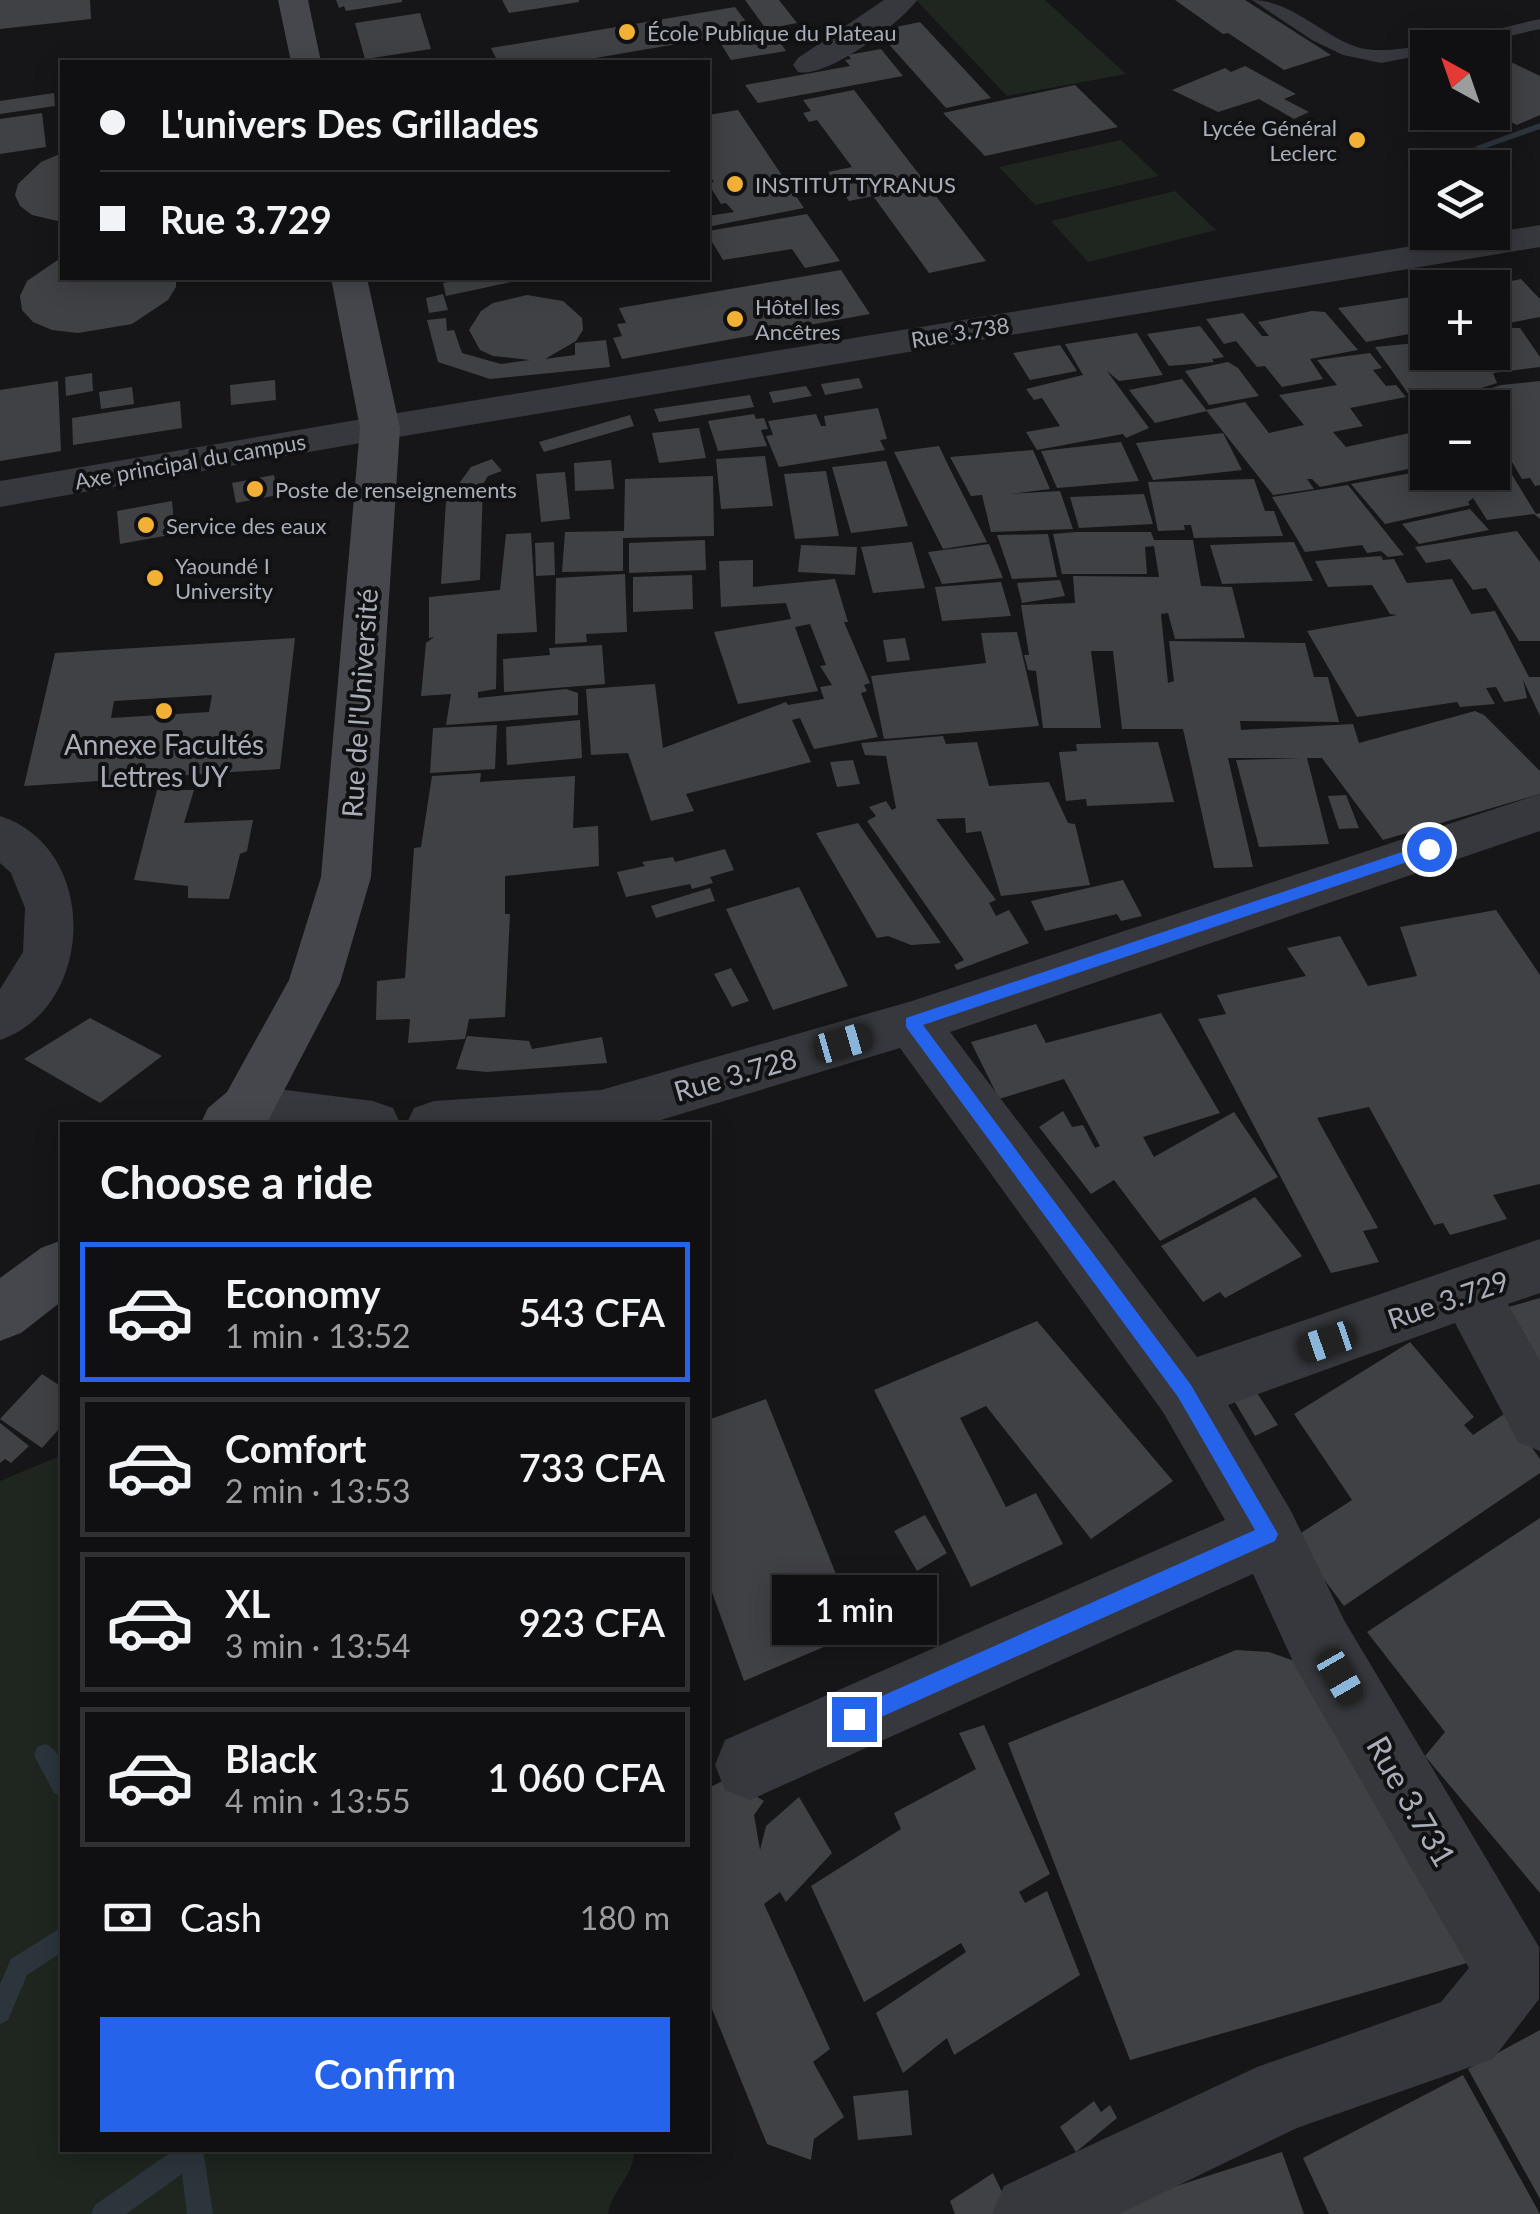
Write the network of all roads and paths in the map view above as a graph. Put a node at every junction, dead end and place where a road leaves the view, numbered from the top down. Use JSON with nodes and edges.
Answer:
{"nodes":[{"id":1,"x":293,"y":0,"type":"edge"},
{"id":2,"x":902,"y":0,"type":"edge"},
{"id":3,"x":1260,"y":0,"type":"edge"},
{"id":4,"x":1540,"y":24,"type":"edge"},
{"id":5,"x":1510,"y":30,"type":"edge"},
{"id":6,"x":1410,"y":52,"type":"edge"},
{"id":7,"x":306,"y":60,"type":"edge"},
{"id":8,"x":808,"y":65,"type":"dead end"},
{"id":9,"x":1525,"y":249,"type":"edge"},
{"id":10,"x":349,"y":280,"type":"edge"},
{"id":11,"x":380,"y":428,"type":"junction"},
{"id":12,"x":0,"y":494,"type":"edge"},
{"id":13,"x":1540,"y":812,"type":"edge"},
{"id":14,"x":0,"y":835,"type":"edge"},
{"id":15,"x":0,"y":1018,"type":"edge"},
{"id":16,"x":912,"y":1022,"type":"junction"},
{"id":17,"x":237,"y":1117,"type":"edge"},
{"id":18,"x":322,"y":1122,"type":"edge"},
{"id":19,"x":480,"y":1122,"type":"edge"},
{"id":20,"x":1540,"y":1266,"type":"edge"},
{"id":21,"x":60,"y":1268,"type":"edge"},
{"id":22,"x":1469,"y":1292,"type":"junction"},
{"id":23,"x":0,"y":1313,"type":"edge"},
{"id":24,"x":1185,"y":1391,"type":"junction"},
{"id":25,"x":1540,"y":1421,"type":"edge"},
{"id":26,"x":1268,"y":1534,"type":"junction"},
{"id":27,"x":750,"y":1765,"type":"dead end"},
{"id":28,"x":1032,"y":2214,"type":"edge"}],
"edges":[{"from":1,"to":7,"type":"main road"},
{"from":2,"to":8,"type":"street"},
{"from":3,"to":6,"type":"lane"},
{"from":4,"to":5,"type":"lane"},
{"from":9,"to":11,"type":"street","name":"Rue 3.738"},
{"from":10,"to":11,"type":"main road","name":"Rue de l'Université"},
{"from":11,"to":12,"type":"street","name":"Axe principal du campus"},
{"from":11,"to":17,"type":"main road","name":"Rue de l'Université"},
{"from":13,"to":16,"type":"street","name":"Rue 3.728"},
{"from":14,"to":15,"type":"street"},
{"from":16,"to":19,"type":"street","name":"Rue 3.728"},
{"from":16,"to":24,"type":"street","name":"Rue 3.731"},
{"from":17,"to":18,"type":"street"},
{"from":20,"to":22,"type":"street","name":"Rue 3.729"},
{"from":21,"to":23,"type":"main road"},
{"from":22,"to":24,"type":"street","name":"Rue 3.729"},
{"from":22,"to":25,"type":"street"},
{"from":24,"to":26,"type":"street","name":"Rue 3.731"},
{"from":26,"to":27,"type":"street"},
{"from":26,"to":28,"type":"street","name":"Rue 3.731"}]}
